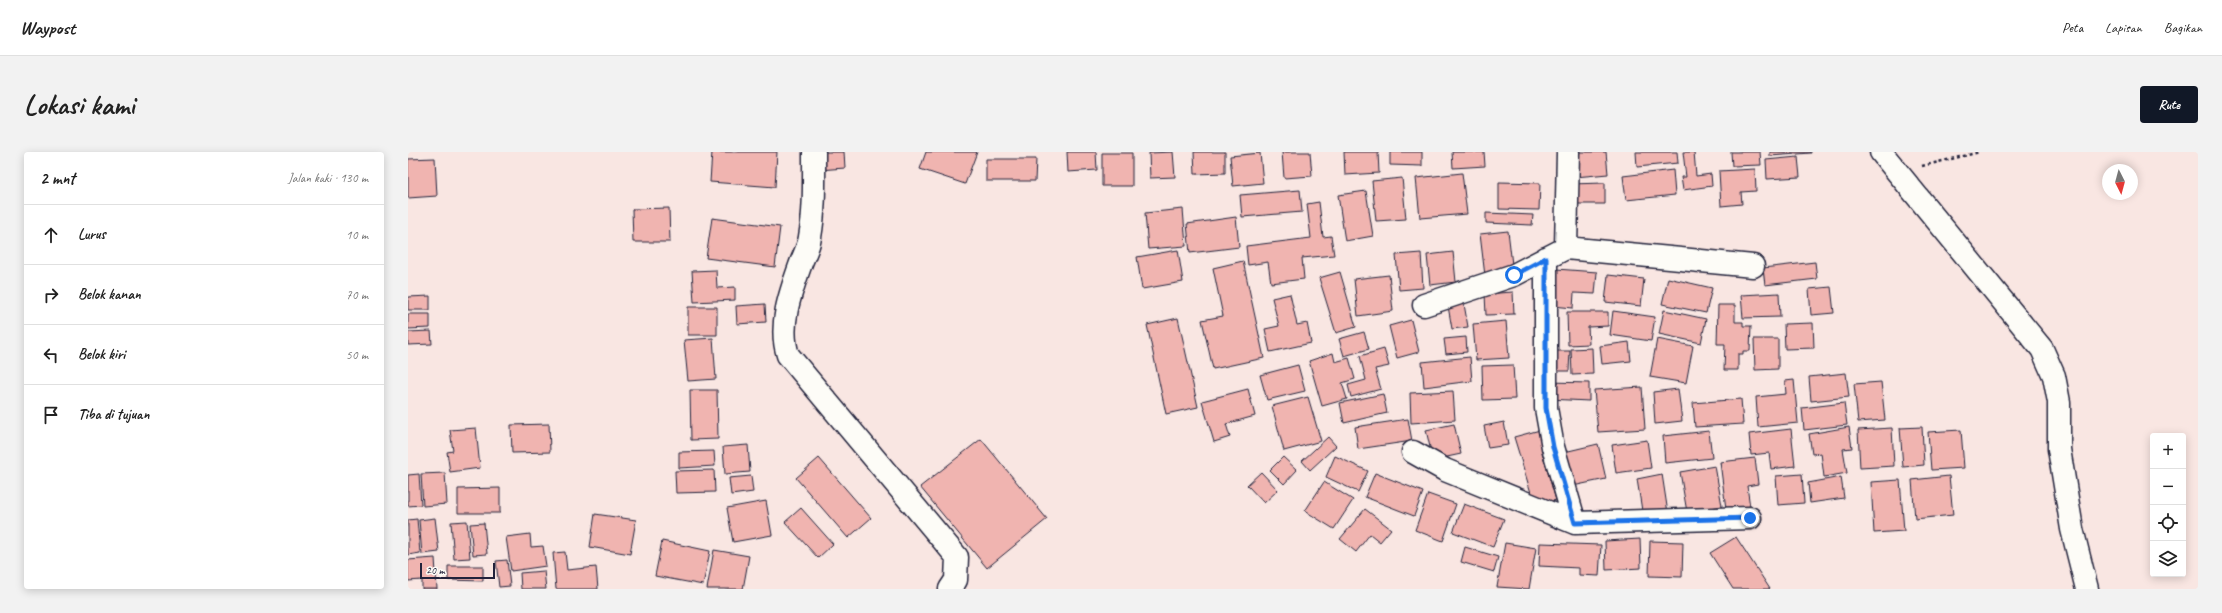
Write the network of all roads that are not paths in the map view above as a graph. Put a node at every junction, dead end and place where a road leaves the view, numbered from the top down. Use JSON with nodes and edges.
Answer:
{"nodes":[{"id":1,"x":814,"y":152,"type":"edge"},
{"id":2,"x":1568,"y":152,"type":"edge"},
{"id":3,"x":1881,"y":152,"type":"edge"},
{"id":4,"x":1566,"y":248,"type":"junction"},
{"id":5,"x":1546,"y":258,"type":"junction"},
{"id":6,"x":1753,"y":266,"type":"dead end"},
{"id":7,"x":1424,"y":305,"type":"dead end"},
{"id":8,"x":1413,"y":452,"type":"dead end"},
{"id":9,"x":1750,"y":518,"type":"dead end"},
{"id":10,"x":1575,"y":523,"type":"junction"},
{"id":11,"x":950,"y":589,"type":"edge"},
{"id":12,"x":2087,"y":589,"type":"edge"}],
"edges":[{"from":1,"to":11,"type":"street"},
{"from":2,"to":4,"type":"street"},
{"from":3,"to":12,"type":"street"},
{"from":4,"to":5,"type":"street"},
{"from":4,"to":6,"type":"street"},
{"from":5,"to":7,"type":"street"},
{"from":5,"to":10,"type":"street"},
{"from":8,"to":10,"type":"street"},
{"from":9,"to":10,"type":"street"}]}
